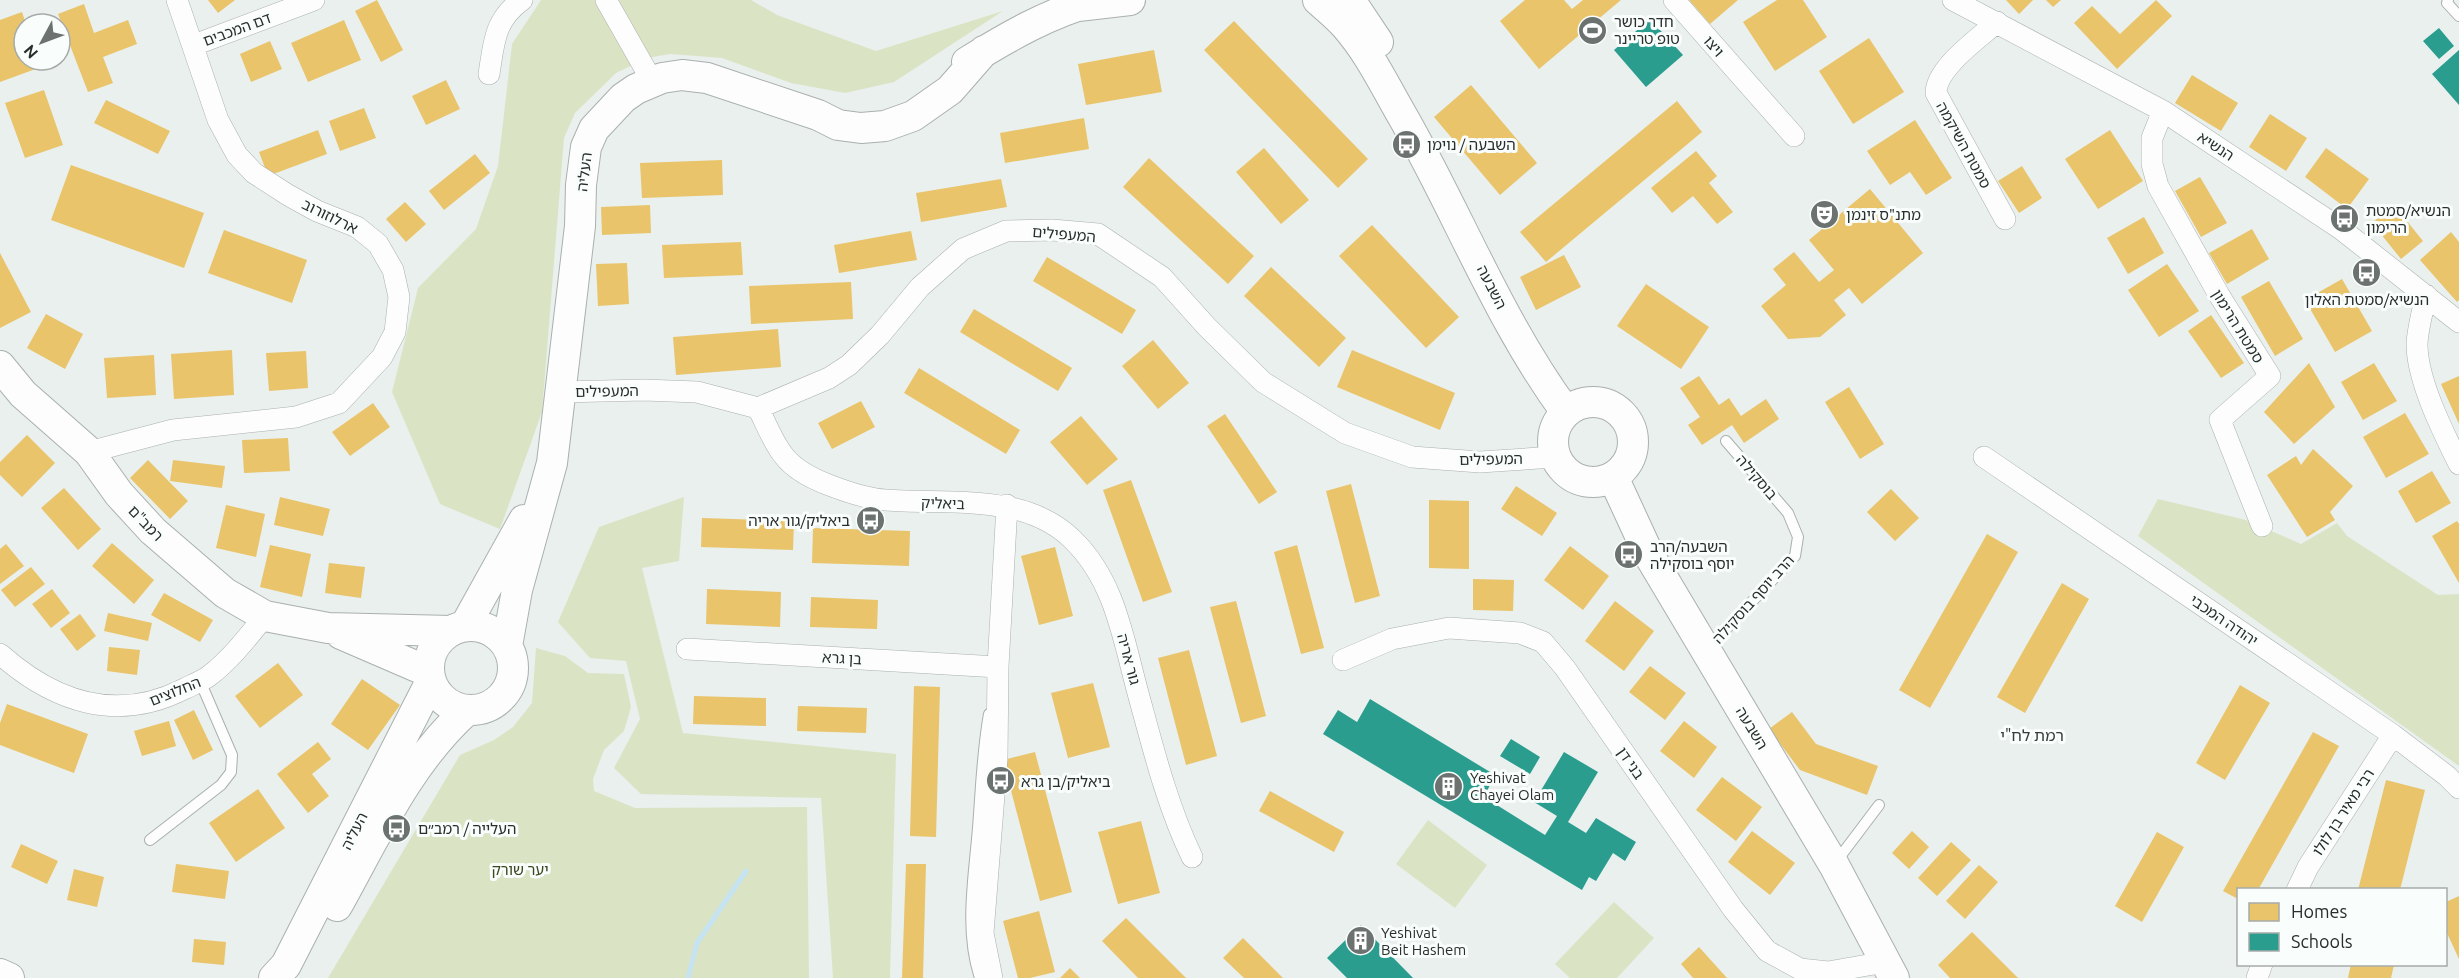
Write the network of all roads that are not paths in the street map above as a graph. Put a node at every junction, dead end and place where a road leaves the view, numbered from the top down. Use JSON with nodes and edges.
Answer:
{"nodes":[{"id":1,"x":177,"y":0,"type":"edge"},
{"id":2,"x":314,"y":0,"type":"edge"},
{"id":3,"x":522,"y":0,"type":"edge"},
{"id":4,"x":606,"y":0,"type":"edge"},
{"id":5,"x":1130,"y":0,"type":"edge"},
{"id":6,"x":1318,"y":0,"type":"edge"},
{"id":7,"x":1674,"y":0,"type":"edge"},
{"id":8,"x":1953,"y":0,"type":"edge"},
{"id":9,"x":2448,"y":0,"type":"edge"},
{"id":10,"x":1359,"y":2,"type":"edge"},
{"id":11,"x":1086,"y":3,"type":"edge"},
{"id":12,"x":2459,"y":16,"type":"edge"},
{"id":13,"x":1997,"y":22,"type":"junction"},
{"id":14,"x":194,"y":45,"type":"junction"},
{"id":15,"x":489,"y":74,"type":"dead end"},
{"id":16,"x":652,"y":81,"type":"junction"},
{"id":17,"x":2163,"y":111,"type":"junction"},
{"id":18,"x":1794,"y":136,"type":"dead end"},
{"id":19,"x":1426,"y":158,"type":"junction"},
{"id":20,"x":2005,"y":219,"type":"dead end"},
{"id":21,"x":2426,"y":295,"type":"junction"},
{"id":22,"x":2459,"y":322,"type":"edge"},
{"id":23,"x":0,"y":366,"type":"edge"},
{"id":24,"x":561,"y":392,"type":"junction"},
{"id":25,"x":758,"y":408,"type":"junction"},
{"id":26,"x":1566,"y":412,"type":"junction"},
{"id":27,"x":1726,"y":441,"type":"dead end"},
{"id":28,"x":89,"y":452,"type":"junction"},
{"id":29,"x":1555,"y":457,"type":"junction"},
{"id":30,"x":1984,"y":457,"type":"dead end"},
{"id":31,"x":552,"y":463,"type":"junction"},
{"id":32,"x":2459,"y":464,"type":"edge"},
{"id":33,"x":1613,"y":477,"type":"junction"},
{"id":34,"x":1007,"y":505,"type":"junction"},
{"id":35,"x":1788,"y":513,"type":"joint"},
{"id":36,"x":2262,"y":526,"type":"dead end"},
{"id":37,"x":265,"y":616,"type":"junction"},
{"id":38,"x":328,"y":628,"type":"junction"},
{"id":39,"x":458,"y":628,"type":"junction"},
{"id":40,"x":507,"y":646,"type":"junction"},
{"id":41,"x":687,"y":649,"type":"dead end"},
{"id":42,"x":1706,"y":651,"type":"junction"},
{"id":43,"x":0,"y":654,"type":"edge"},
{"id":44,"x":1343,"y":660,"type":"dead end"},
{"id":45,"x":998,"y":667,"type":"junction"},
{"id":46,"x":430,"y":677,"type":"junction"},
{"id":47,"x":200,"y":681,"type":"junction"},
{"id":48,"x":467,"y":710,"type":"junction"},
{"id":49,"x":2393,"y":735,"type":"junction"},
{"id":50,"x":2459,"y":788,"type":"edge"},
{"id":51,"x":1879,"y":805,"type":"dead end"},
{"id":52,"x":150,"y":840,"type":"dead end"},
{"id":53,"x":1192,"y":857,"type":"dead end"},
{"id":54,"x":1834,"y":865,"type":"junction"},
{"id":55,"x":2298,"y":888,"type":"edge"},
{"id":56,"x":1889,"y":970,"type":"edge"},
{"id":57,"x":0,"y":974,"type":"edge"},
{"id":58,"x":9,"y":978,"type":"edge"},
{"id":59,"x":274,"y":978,"type":"edge"},
{"id":60,"x":295,"y":978,"type":"edge"},
{"id":61,"x":980,"y":978,"type":"edge"},
{"id":62,"x":992,"y":978,"type":"edge"}],
"edges":[{"from":1,"to":14,"type":"street","name":"ארלוזורוב"},
{"from":2,"to":14,"type":"street","name":"דם המכבים"},
{"from":3,"to":15,"type":"street"},
{"from":4,"to":16,"type":"street"},
{"from":5,"to":11,"type":"main road","name":"העליה"},
{"from":6,"to":19,"type":"main road","name":"השבעה"},
{"from":7,"to":18,"type":"street","name":"ויצו"},
{"from":8,"to":13,"type":"street","name":"הנשיא"},
{"from":9,"to":12,"type":"lane"},
{"from":10,"to":19,"type":"main road","name":"השבעה"},
{"from":11,"to":16,"type":"main road","name":"העליה"},
{"from":13,"to":17,"type":"street","name":"הנשיא"},
{"from":13,"to":20,"type":"street","name":"סמטת השיקמה"},
{"from":14,"to":28,"type":"street","name":"ארלוזורוב"},
{"from":16,"to":24,"type":"main road","name":"העליה"},
{"from":17,"to":21,"type":"street","name":"הנשיא"},
{"from":17,"to":36,"type":"street","name":"סמטת הרימון"},
{"from":19,"to":26,"type":"main road","name":"השבעה"},
{"from":21,"to":22,"type":"street","name":"הנשיא"},
{"from":21,"to":32,"type":"street"},
{"from":23,"to":28,"type":"main road","name":"רמב\"ם"},
{"from":24,"to":25,"type":"street","name":"המעפילים"},
{"from":24,"to":31,"type":"main road","name":"העליה"},
{"from":25,"to":29,"type":"street","name":"המעפילים"},
{"from":25,"to":34,"type":"street","name":"ביאליק"},
{"from":26,"to":29,"type":"main road"},
{"from":26,"to":33,"type":"main road"},
{"from":27,"to":35,"type":"lane","name":"בוסקילה"},
{"from":28,"to":37,"type":"main road","name":"רמב\"ם"},
{"from":29,"to":33,"type":"main road"},
{"from":30,"to":49,"type":"street","name":"יהודה המכבי"},
{"from":31,"to":39,"type":"main road","name":"העליה"},
{"from":31,"to":40,"type":"main road","name":"העליה"},
{"from":33,"to":42,"type":"main road","name":"השבעה"},
{"from":34,"to":45,"type":"street"},
{"from":34,"to":53,"type":"street","name":"גור אריה"},
{"from":35,"to":42,"type":"lane","name":"הרב יוסף בוסקילה"},
{"from":37,"to":38,"type":"main road","name":"רמב\"ם"},
{"from":37,"to":47,"type":"street","name":"החלוצים"},
{"from":38,"to":39,"type":"main road","name":"רמב\"ם"},
{"from":38,"to":46,"type":"main road","name":"רמב\"ם"},
{"from":39,"to":40,"type":"main road"},
{"from":39,"to":46,"type":"main road"},
{"from":40,"to":48,"type":"main road"},
{"from":41,"to":45,"type":"street","name":"בן גרא"},
{"from":42,"to":54,"type":"main road","name":"השבעה"},
{"from":43,"to":47,"type":"street","name":"החלוצים"},
{"from":44,"to":56,"type":"street","name":"בני דן"},
{"from":45,"to":61,"type":"lane"},
{"from":45,"to":62,"type":"street"},
{"from":46,"to":48,"type":"main road"},
{"from":46,"to":59,"type":"main road","name":"העליה"},
{"from":47,"to":52,"type":"lane"},
{"from":48,"to":60,"type":"main road","name":"העליה"},
{"from":49,"to":50,"type":"street","name":"יהודה המכבי"},
{"from":49,"to":55,"type":"street","name":"רבי מאיר בן לולו"},
{"from":51,"to":54,"type":"lane"},
{"from":54,"to":56,"type":"main road","name":"השבעה"},
{"from":57,"to":58,"type":"main road"}]}
